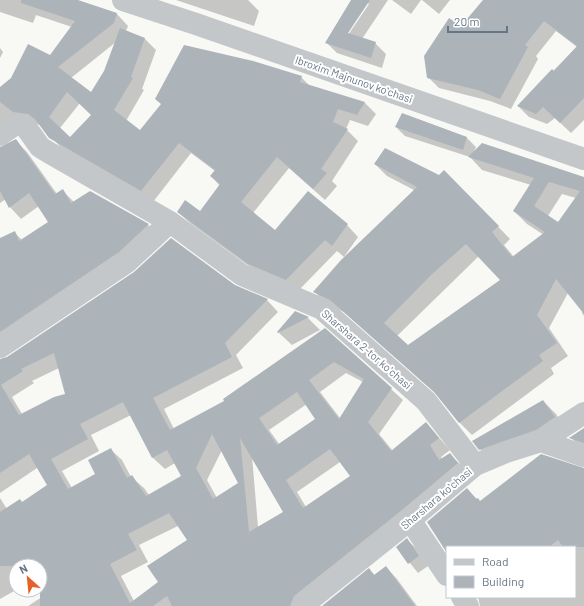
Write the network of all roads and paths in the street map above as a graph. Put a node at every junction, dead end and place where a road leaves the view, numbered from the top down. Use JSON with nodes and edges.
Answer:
{"nodes":[{"id":1,"x":123,"y":0,"type":"edge"},
{"id":2,"x":0,"y":135,"type":"edge"},
{"id":3,"x":584,"y":160,"type":"edge"},
{"id":4,"x":170,"y":222,"type":"junction"},
{"id":5,"x":0,"y":347,"type":"edge"},
{"id":6,"x":584,"y":413,"type":"edge"},
{"id":7,"x":541,"y":441,"type":"junction"},
{"id":8,"x":584,"y":456,"type":"edge"},
{"id":9,"x":475,"y":465,"type":"junction"},
{"id":10,"x":410,"y":520,"type":"junction"},
{"id":11,"x":446,"y":574,"type":"edge"},
{"id":12,"x":302,"y":606,"type":"edge"}],
"edges":[{"from":1,"to":3,"type":"street","name":"Ibroxim Majnunov koʻchasi"},
{"from":2,"to":4,"type":"street","name":"Sharshara 2-tor koʻchasi"},
{"from":4,"to":5,"type":"street"},
{"from":4,"to":9,"type":"street","name":"Sharshara 2-tor koʻchasi"},
{"from":6,"to":7,"type":"street","name":"Sharshara koʻchasi"},
{"from":7,"to":8,"type":"street"},
{"from":7,"to":9,"type":"street","name":"Sharshara koʻchasi"},
{"from":9,"to":10,"type":"street","name":"Sharshara koʻchasi"},
{"from":10,"to":11,"type":"street"},
{"from":10,"to":12,"type":"street","name":"Sharshara koʻchasi"}]}
